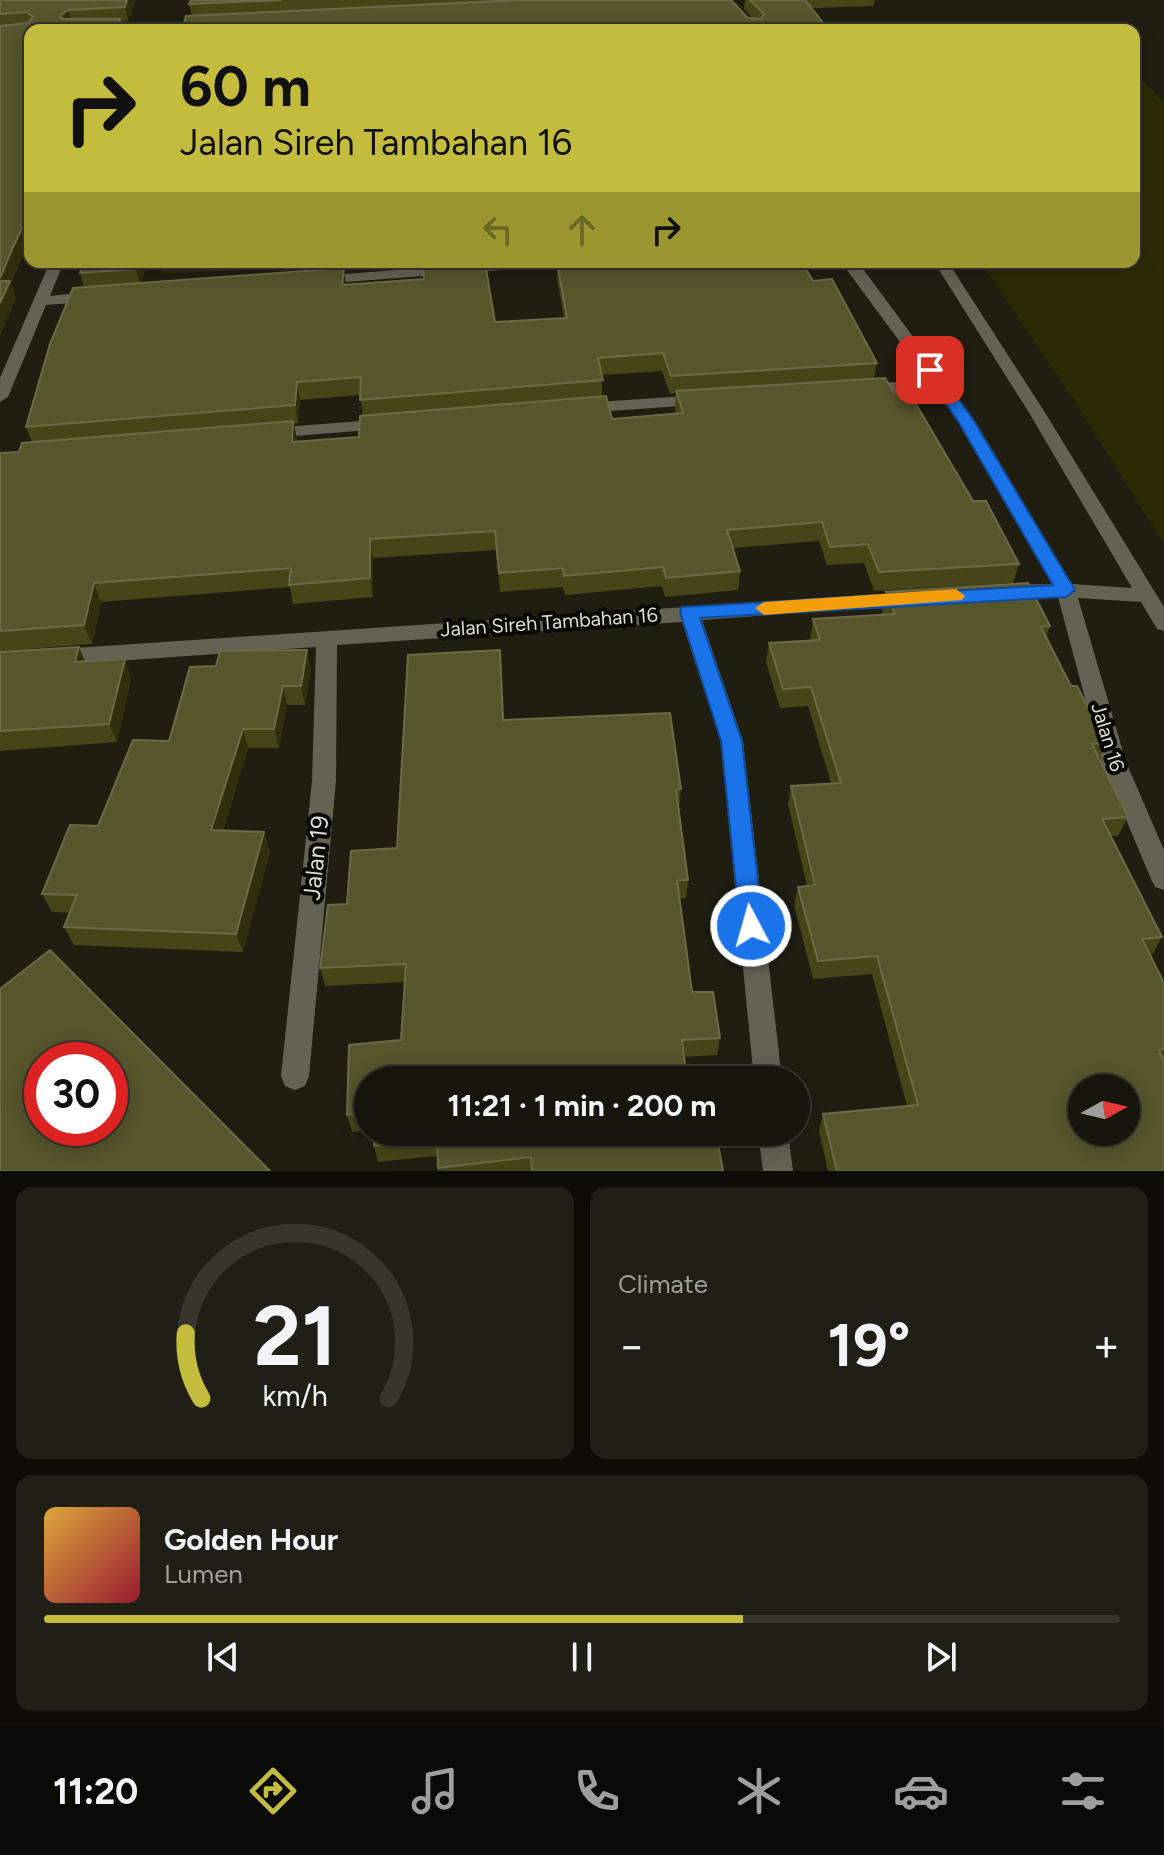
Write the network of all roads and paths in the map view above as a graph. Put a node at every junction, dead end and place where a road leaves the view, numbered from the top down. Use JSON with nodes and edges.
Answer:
{"nodes":[{"id":1,"x":227,"y":22,"type":"edge"},
{"id":2,"x":201,"y":24,"type":"edge"},
{"id":3,"x":55,"y":268,"type":"edge"},
{"id":4,"x":475,"y":268,"type":"edge"},
{"id":5,"x":854,"y":268,"type":"edge"},
{"id":6,"x":945,"y":268,"type":"edge"},
{"id":7,"x":305,"y":281,"type":"edge"},
{"id":8,"x":118,"y":295,"type":"edge"},
{"id":9,"x":41,"y":301,"type":"junction"},
{"id":10,"x":939,"y":384,"type":"junction"},
{"id":11,"x":847,"y":390,"type":"edge"},
{"id":12,"x":0,"y":397,"type":"edge"},
{"id":13,"x":723,"y":398,"type":"edge"},
{"id":14,"x":567,"y":409,"type":"edge"},
{"id":15,"x":410,"y":422,"type":"edge"},
{"id":16,"x":252,"y":435,"type":"edge"},
{"id":17,"x":1066,"y":590,"type":"junction"},
{"id":18,"x":981,"y":594,"type":"edge"},
{"id":19,"x":1147,"y":596,"type":"junction"},
{"id":20,"x":936,"y":597,"type":"edge"},
{"id":21,"x":689,"y":612,"type":"junction"},
{"id":22,"x":1164,"y":624,"type":"edge"},
{"id":23,"x":327,"y":639,"type":"junction"},
{"id":24,"x":0,"y":661,"type":"edge"},
{"id":25,"x":1164,"y":879,"type":"edge"},
{"id":26,"x":767,"y":1066,"type":"edge"},
{"id":27,"x":295,"y":1076,"type":"dead end"},
{"id":28,"x":775,"y":1146,"type":"edge"},
{"id":29,"x":778,"y":1171,"type":"edge"}],
"edges":[{"from":1,"to":2,"type":"street"},
{"from":3,"to":9,"type":"street"},
{"from":4,"to":7,"type":"street"},
{"from":5,"to":10,"type":"street","name":"Jalan 16"},
{"from":6,"to":19,"type":"street"},
{"from":8,"to":9,"type":"street"},
{"from":9,"to":12,"type":"street"},
{"from":10,"to":11,"type":"street"},
{"from":10,"to":17,"type":"street","name":"Jalan 16"},
{"from":13,"to":14,"type":"street"},
{"from":15,"to":16,"type":"street"},
{"from":17,"to":18,"type":"street"},
{"from":17,"to":19,"type":"street"},
{"from":17,"to":25,"type":"street","name":"Jalan 16"},
{"from":19,"to":22,"type":"street"},
{"from":20,"to":21,"type":"street","name":"Jalan Sireh Tambahan 16"},
{"from":21,"to":23,"type":"street","name":"Jalan Sireh Tambahan 16"},
{"from":21,"to":26,"type":"street"},
{"from":23,"to":24,"type":"street","name":"Jalan Sireh Tambahan 16"},
{"from":23,"to":27,"type":"street","name":"Jalan 19"},
{"from":28,"to":29,"type":"street"}]}
